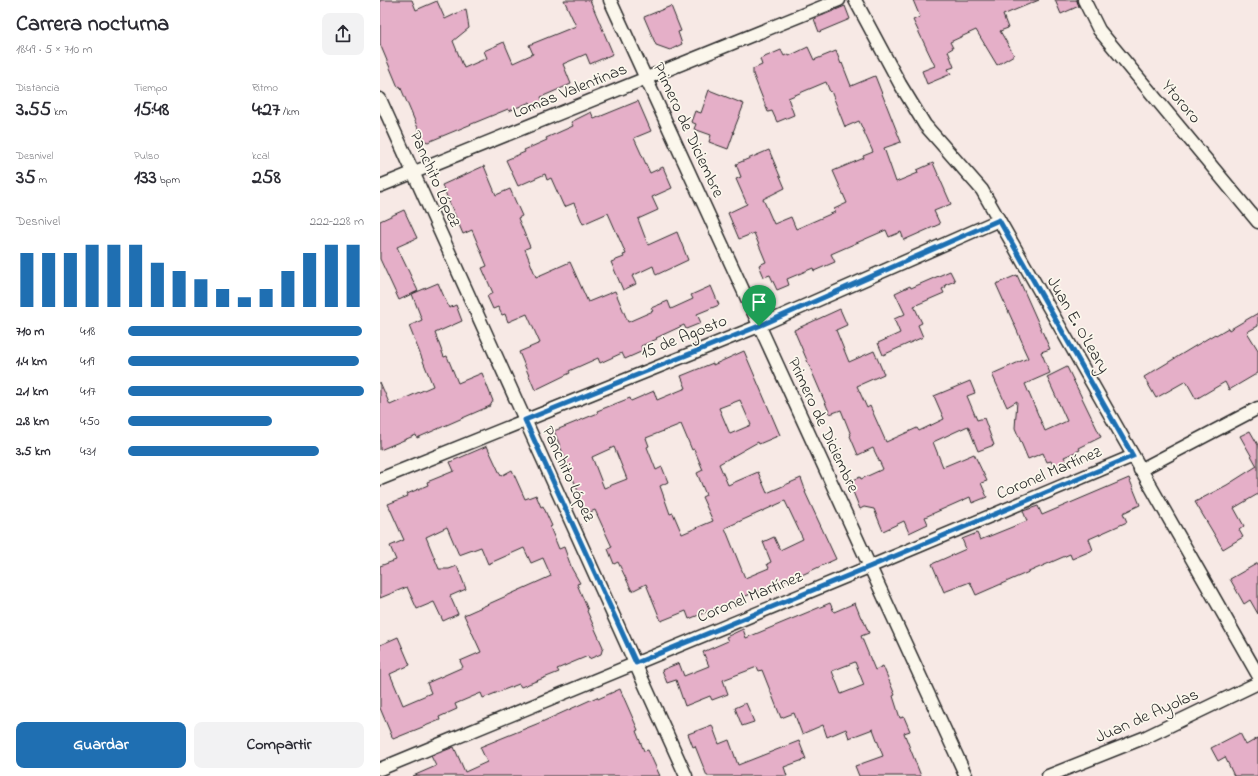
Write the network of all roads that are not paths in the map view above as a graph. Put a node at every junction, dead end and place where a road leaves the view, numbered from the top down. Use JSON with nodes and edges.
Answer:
{"nodes":[{"id":1,"x":610,"y":0,"type":"edge"},
{"id":2,"x":839,"y":0,"type":"edge"},
{"id":3,"x":855,"y":0,"type":"edge"},
{"id":4,"x":1084,"y":0,"type":"edge"},
{"id":5,"x":646,"y":79,"type":"junction"},
{"id":6,"x":380,"y":99,"type":"edge"},
{"id":7,"x":414,"y":172,"type":"junction"},
{"id":8,"x":380,"y":186,"type":"edge"},
{"id":9,"x":999,"y":220,"type":"junction"},
{"id":10,"x":1258,"y":222,"type":"edge"},
{"id":11,"x":759,"y":326,"type":"junction"},
{"id":12,"x":1258,"y":408,"type":"edge"},
{"id":13,"x":525,"y":420,"type":"junction"},
{"id":14,"x":1133,"y":456,"type":"junction"},
{"id":15,"x":1140,"y":470,"type":"junction"},
{"id":16,"x":380,"y":480,"type":"edge"},
{"id":17,"x":869,"y":567,"type":"junction"},
{"id":18,"x":636,"y":663,"type":"junction"},
{"id":19,"x":1258,"y":675,"type":"edge"},
{"id":20,"x":1258,"y":683,"type":"edge"},
{"id":21,"x":382,"y":769,"type":"edge"},
{"id":22,"x":686,"y":776,"type":"edge"},
{"id":23,"x":966,"y":776,"type":"edge"},
{"id":24,"x":1048,"y":776,"type":"edge"}],
"edges":[{"from":1,"to":5,"type":"street","name":"Primero de Diciembre"},
{"from":2,"to":5,"type":"street","name":"Lomas Valentinas"},
{"from":3,"to":9,"type":"street","name":"Juan E. O'Leary"},
{"from":4,"to":10,"type":"street","name":"Ytororo"},
{"from":5,"to":7,"type":"street","name":"Lomas Valentinas"},
{"from":5,"to":11,"type":"street","name":"Primero de Diciembre"},
{"from":6,"to":7,"type":"street","name":"Panchito López"},
{"from":7,"to":8,"type":"street","name":"Lomas Valentinas"},
{"from":7,"to":13,"type":"street","name":"Panchito López"},
{"from":9,"to":11,"type":"street","name":"15 de Agosto"},
{"from":9,"to":14,"type":"street","name":"Juan E. O'Leary"},
{"from":11,"to":13,"type":"street","name":"15 de Agosto"},
{"from":11,"to":17,"type":"street","name":"Primero de Diciembre"},
{"from":12,"to":15,"type":"street"},
{"from":13,"to":16,"type":"street","name":"15 de Agosto"},
{"from":13,"to":18,"type":"street","name":"Panchito López"},
{"from":14,"to":15,"type":"street","name":"Juan E. O'Leary"},
{"from":14,"to":17,"type":"street","name":"Coronel Martínez"},
{"from":15,"to":19,"type":"street","name":"Juan E. O'Leary"},
{"from":17,"to":18,"type":"street","name":"Coronel Martínez"},
{"from":17,"to":23,"type":"street","name":"Primero de Diciembre"},
{"from":18,"to":21,"type":"street","name":"Coronel Martínez"},
{"from":18,"to":22,"type":"street","name":"Panchito López"},
{"from":20,"to":24,"type":"street","name":"Juan de Ayolas"}]}
